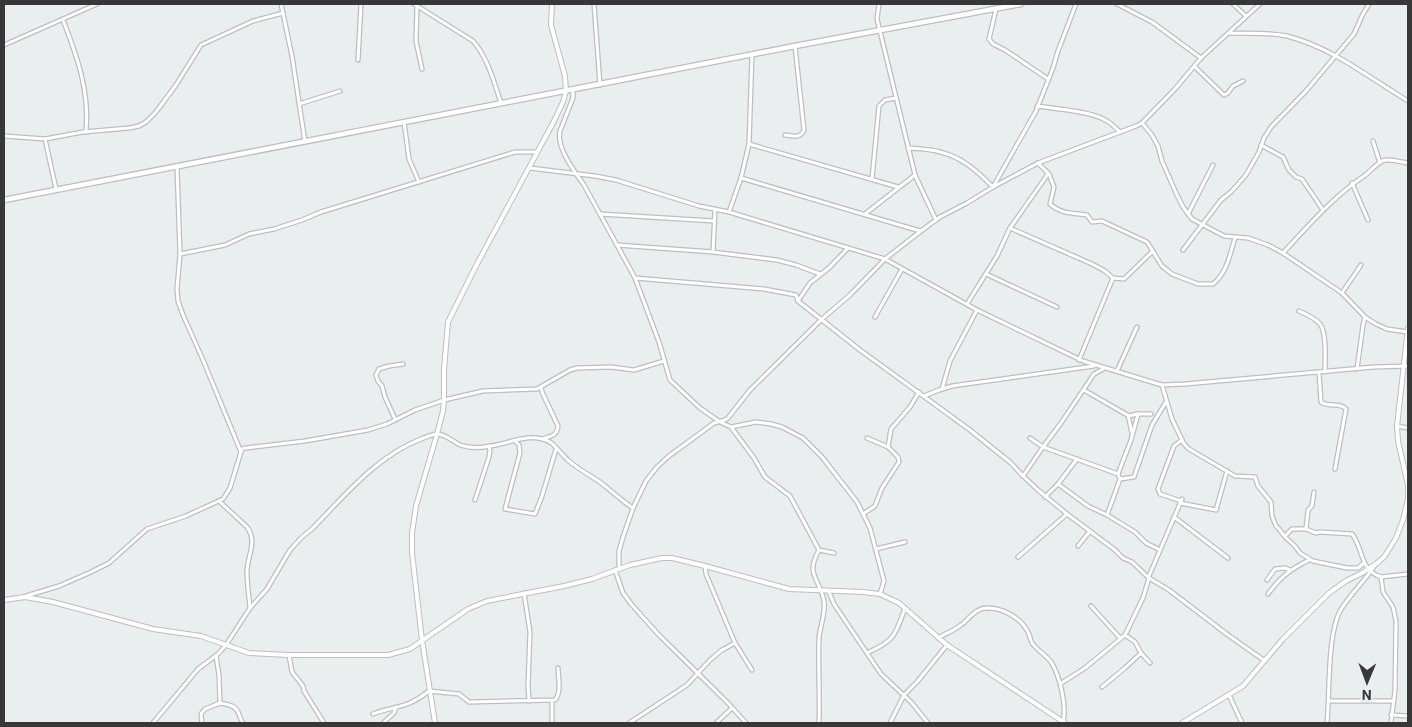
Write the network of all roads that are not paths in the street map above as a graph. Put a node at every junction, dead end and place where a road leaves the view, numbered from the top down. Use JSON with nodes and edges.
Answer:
{"nodes":[{"id":1,"x":97,"y":4,"type":"edge"},
{"id":2,"x":281,"y":4,"type":"edge"},
{"id":3,"x":361,"y":4,"type":"edge"},
{"id":4,"x":416,"y":4,"type":"edge"},
{"id":5,"x":552,"y":4,"type":"edge"},
{"id":6,"x":594,"y":4,"type":"edge"},
{"id":7,"x":879,"y":4,"type":"edge"},
{"id":8,"x":1021,"y":4,"type":"edge"},
{"id":9,"x":1076,"y":4,"type":"edge"},
{"id":10,"x":1117,"y":4,"type":"edge"},
{"id":11,"x":1233,"y":4,"type":"edge"},
{"id":12,"x":1260,"y":4,"type":"edge"},
{"id":13,"x":1369,"y":4,"type":"edge"},
{"id":14,"x":996,"y":9,"type":"junction"},
{"id":15,"x":283,"y":13,"type":"junction"},
{"id":16,"x":1246,"y":16,"type":"junction"},
{"id":17,"x":64,"y":20,"type":"junction"},
{"id":18,"x":880,"y":31,"type":"junction"},
{"id":19,"x":1228,"y":33,"type":"junction"},
{"id":20,"x":4,"y":45,"type":"edge"},
{"id":21,"x":795,"y":46,"type":"junction"},
{"id":22,"x":752,"y":55,"type":"junction"},
{"id":23,"x":1337,"y":55,"type":"junction"},
{"id":24,"x":1201,"y":58,"type":"junction"},
{"id":25,"x":358,"y":60,"type":"dead end"},
{"id":26,"x":1195,"y":66,"type":"junction"},
{"id":27,"x":422,"y":69,"type":"dead end"},
{"id":28,"x":1048,"y":79,"type":"junction"},
{"id":29,"x":1244,"y":80,"type":"dead end"},
{"id":30,"x":600,"y":85,"type":"junction"},
{"id":31,"x":340,"y":90,"type":"dead end"},
{"id":32,"x":573,"y":90,"type":"junction"},
{"id":33,"x":566,"y":91,"type":"junction"},
{"id":34,"x":896,"y":98,"type":"junction"},
{"id":35,"x":1408,"y":101,"type":"edge"},
{"id":36,"x":501,"y":103,"type":"junction"},
{"id":37,"x":299,"y":104,"type":"junction"},
{"id":38,"x":1037,"y":106,"type":"junction"},
{"id":39,"x":404,"y":122,"type":"junction"},
{"id":40,"x":1142,"y":123,"type":"junction"},
{"id":41,"x":86,"y":132,"type":"junction"},
{"id":42,"x":1120,"y":132,"type":"junction"},
{"id":43,"x":785,"y":135,"type":"dead end"},
{"id":44,"x":4,"y":136,"type":"edge"},
{"id":45,"x":45,"y":138,"type":"junction"},
{"id":46,"x":1373,"y":141,"type":"dead end"},
{"id":47,"x":305,"y":142,"type":"junction"},
{"id":48,"x":749,"y":144,"type":"junction"},
{"id":49,"x":1261,"y":145,"type":"junction"},
{"id":50,"x":908,"y":148,"type":"junction"},
{"id":51,"x":538,"y":152,"type":"junction"},
{"id":52,"x":1038,"y":163,"type":"junction"},
{"id":53,"x":1380,"y":163,"type":"junction"},
{"id":54,"x":1408,"y":163,"type":"edge"},
{"id":55,"x":1213,"y":165,"type":"dead end"},
{"id":56,"x":177,"y":166,"type":"junction"},
{"id":57,"x":530,"y":168,"type":"junction"},
{"id":58,"x":575,"y":173,"type":"junction"},
{"id":59,"x":1048,"y":174,"type":"junction"},
{"id":60,"x":915,"y":175,"type":"junction"},
{"id":61,"x":741,"y":178,"type":"junction"},
{"id":62,"x":872,"y":179,"type":"junction"},
{"id":63,"x":419,"y":182,"type":"junction"},
{"id":64,"x":1352,"y":183,"type":"junction"},
{"id":65,"x":993,"y":186,"type":"junction"},
{"id":66,"x":898,"y":188,"type":"junction"},
{"id":67,"x":56,"y":190,"type":"junction"},
{"id":68,"x":4,"y":200,"type":"edge"},
{"id":69,"x":715,"y":209,"type":"junction"},
{"id":70,"x":1323,"y":210,"type":"junction"},
{"id":71,"x":729,"y":212,"type":"junction"},
{"id":72,"x":600,"y":214,"type":"junction"},
{"id":73,"x":865,"y":214,"type":"junction"},
{"id":74,"x":1188,"y":214,"type":"junction"},
{"id":75,"x":936,"y":220,"type":"junction"},
{"id":76,"x":1368,"y":220,"type":"dead end"},
{"id":77,"x":714,"y":221,"type":"junction"},
{"id":78,"x":1202,"y":225,"type":"junction"},
{"id":79,"x":1010,"y":228,"type":"junction"},
{"id":80,"x":921,"y":231,"type":"junction"},
{"id":81,"x":1235,"y":238,"type":"junction"},
{"id":82,"x":617,"y":245,"type":"junction"},
{"id":83,"x":848,"y":248,"type":"junction"},
{"id":84,"x":1183,"y":250,"type":"dead end"},
{"id":85,"x":1153,"y":251,"type":"junction"},
{"id":86,"x":713,"y":252,"type":"junction"},
{"id":87,"x":1283,"y":253,"type":"junction"},
{"id":88,"x":180,"y":254,"type":"junction"},
{"id":89,"x":885,"y":259,"type":"junction"},
{"id":90,"x":1361,"y":265,"type":"dead end"},
{"id":91,"x":902,"y":269,"type":"junction"},
{"id":92,"x":820,"y":274,"type":"junction"},
{"id":93,"x":986,"y":274,"type":"junction"},
{"id":94,"x":635,"y":278,"type":"junction"},
{"id":95,"x":1113,"y":278,"type":"junction"},
{"id":96,"x":1342,"y":293,"type":"junction"},
{"id":97,"x":798,"y":301,"type":"junction"},
{"id":98,"x":966,"y":304,"type":"junction"},
{"id":99,"x":1057,"y":306,"type":"dead end"},
{"id":100,"x":977,"y":310,"type":"junction"},
{"id":101,"x":1299,"y":311,"type":"dead end"},
{"id":102,"x":875,"y":317,"type":"dead end"},
{"id":103,"x":1365,"y":317,"type":"junction"},
{"id":104,"x":822,"y":319,"type":"junction"},
{"id":105,"x":1137,"y":327,"type":"dead end"},
{"id":106,"x":1408,"y":328,"type":"edge"},
{"id":107,"x":1408,"y":332,"type":"edge"},
{"id":108,"x":1080,"y":360,"type":"junction"},
{"id":109,"x":1407,"y":360,"type":"edge"},
{"id":110,"x":664,"y":361,"type":"junction"},
{"id":111,"x":403,"y":364,"type":"dead end"},
{"id":112,"x":1094,"y":366,"type":"junction"},
{"id":113,"x":1406,"y":366,"type":"edge"},
{"id":114,"x":1103,"y":368,"type":"junction"},
{"id":115,"x":1356,"y":369,"type":"junction"},
{"id":116,"x":1117,"y":371,"type":"junction"},
{"id":117,"x":1326,"y":372,"type":"junction"},
{"id":118,"x":1319,"y":373,"type":"junction"},
{"id":119,"x":1162,"y":385,"type":"junction"},
{"id":120,"x":541,"y":387,"type":"junction"},
{"id":121,"x":942,"y":389,"type":"junction"},
{"id":122,"x":1084,"y":390,"type":"junction"},
{"id":123,"x":919,"y":392,"type":"junction"},
{"id":124,"x":924,"y":396,"type":"junction"},
{"id":125,"x":444,"y":400,"type":"junction"},
{"id":126,"x":1166,"y":401,"type":"junction"},
{"id":127,"x":1138,"y":414,"type":"junction"},
{"id":128,"x":1152,"y":414,"type":"dead end"},
{"id":129,"x":1128,"y":415,"type":"junction"},
{"id":130,"x":395,"y":419,"type":"junction"},
{"id":131,"x":720,"y":422,"type":"junction"},
{"id":132,"x":1397,"y":426,"type":"junction"},
{"id":133,"x":731,"y":427,"type":"junction"},
{"id":134,"x":1408,"y":428,"type":"edge"},
{"id":135,"x":1133,"y":433,"type":"junction"},
{"id":136,"x":438,"y":434,"type":"junction"},
{"id":137,"x":867,"y":438,"type":"dead end"},
{"id":138,"x":1030,"y":438,"type":"dead end"},
{"id":139,"x":542,"y":439,"type":"junction"},
{"id":140,"x":1182,"y":440,"type":"junction"},
{"id":141,"x":515,"y":441,"type":"junction"},
{"id":142,"x":489,"y":447,"type":"junction"},
{"id":143,"x":888,"y":447,"type":"junction"},
{"id":144,"x":1043,"y":447,"type":"junction"},
{"id":145,"x":556,"y":449,"type":"junction"},
{"id":146,"x":241,"y":452,"type":"junction"},
{"id":147,"x":1077,"y":459,"type":"junction"},
{"id":148,"x":1335,"y":469,"type":"dead end"},
{"id":149,"x":1227,"y":471,"type":"junction"},
{"id":150,"x":1118,"y":474,"type":"junction"},
{"id":151,"x":1022,"y":476,"type":"junction"},
{"id":152,"x":1120,"y":479,"type":"junction"},
{"id":153,"x":1058,"y":484,"type":"junction"},
{"id":154,"x":1408,"y":486,"type":"edge"},
{"id":155,"x":1314,"y":492,"type":"dead end"},
{"id":156,"x":1045,"y":497,"type":"junction"},
{"id":157,"x":475,"y":500,"type":"dead end"},
{"id":158,"x":219,"y":501,"type":"junction"},
{"id":159,"x":1181,"y":501,"type":"junction"},
{"id":160,"x":633,"y":508,"type":"junction"},
{"id":161,"x":864,"y":514,"type":"junction"},
{"id":162,"x":1067,"y":514,"type":"junction"},
{"id":163,"x":1107,"y":515,"type":"junction"},
{"id":164,"x":1174,"y":516,"type":"junction"},
{"id":165,"x":1402,"y":520,"type":"junction"},
{"id":166,"x":1408,"y":521,"type":"edge"},
{"id":167,"x":1306,"y":529,"type":"junction"},
{"id":168,"x":1090,"y":531,"type":"junction"},
{"id":169,"x":1285,"y":536,"type":"junction"},
{"id":170,"x":905,"y":542,"type":"dead end"},
{"id":171,"x":1078,"y":546,"type":"dead end"},
{"id":172,"x":876,"y":549,"type":"junction"},
{"id":173,"x":819,"y":550,"type":"junction"},
{"id":174,"x":1160,"y":550,"type":"junction"},
{"id":175,"x":834,"y":553,"type":"dead end"},
{"id":176,"x":1018,"y":557,"type":"dead end"},
{"id":177,"x":1228,"y":558,"type":"dead end"},
{"id":178,"x":1309,"y":559,"type":"junction"},
{"id":179,"x":1364,"y":563,"type":"junction"},
{"id":180,"x":705,"y":566,"type":"junction"},
{"id":181,"x":617,"y":569,"type":"junction"},
{"id":182,"x":1290,"y":570,"type":"junction"},
{"id":183,"x":1370,"y":570,"type":"junction"},
{"id":184,"x":1408,"y":574,"type":"edge"},
{"id":185,"x":1149,"y":577,"type":"junction"},
{"id":186,"x":1381,"y":577,"type":"junction"},
{"id":187,"x":1267,"y":580,"type":"dead end"},
{"id":188,"x":821,"y":591,"type":"junction"},
{"id":189,"x":829,"y":592,"type":"junction"},
{"id":190,"x":524,"y":593,"type":"junction"},
{"id":191,"x":880,"y":594,"type":"junction"},
{"id":192,"x":1268,"y":594,"type":"dead end"},
{"id":193,"x":25,"y":597,"type":"junction"},
{"id":194,"x":4,"y":600,"type":"edge"},
{"id":195,"x":1091,"y":606,"type":"dead end"},
{"id":196,"x":250,"y":608,"type":"junction"},
{"id":197,"x":905,"y":608,"type":"junction"},
{"id":198,"x":1125,"y":634,"type":"junction"},
{"id":199,"x":937,"y":638,"type":"junction"},
{"id":200,"x":1120,"y":638,"type":"junction"},
{"id":201,"x":422,"y":640,"type":"junction"},
{"id":202,"x":735,"y":642,"type":"junction"},
{"id":203,"x":226,"y":645,"type":"junction"},
{"id":204,"x":947,"y":645,"type":"junction"},
{"id":205,"x":1141,"y":652,"type":"junction"},
{"id":206,"x":868,"y":653,"type":"junction"},
{"id":207,"x":289,"y":655,"type":"junction"},
{"id":208,"x":216,"y":656,"type":"junction"},
{"id":209,"x":1265,"y":661,"type":"junction"},
{"id":210,"x":1150,"y":664,"type":"dead end"},
{"id":211,"x":558,"y":668,"type":"dead end"},
{"id":212,"x":752,"y":670,"type":"dead end"},
{"id":213,"x":698,"y":674,"type":"junction"},
{"id":214,"x":1060,"y":684,"type":"junction"},
{"id":215,"x":1102,"y":686,"type":"dead end"},
{"id":216,"x":429,"y":691,"type":"junction"},
{"id":217,"x":904,"y":695,"type":"junction"},
{"id":218,"x":1229,"y":695,"type":"junction"},
{"id":219,"x":529,"y":701,"type":"junction"},
{"id":220,"x":552,"y":701,"type":"junction"},
{"id":221,"x":1329,"y":701,"type":"junction"},
{"id":222,"x":1393,"y":701,"type":"junction"},
{"id":223,"x":220,"y":703,"type":"junction"},
{"id":224,"x":396,"y":707,"type":"junction"},
{"id":225,"x":732,"y":708,"type":"junction"},
{"id":226,"x":374,"y":714,"type":"dead end"},
{"id":227,"x":1391,"y":715,"type":"junction"},
{"id":228,"x":1408,"y":716,"type":"edge"},
{"id":229,"x":1064,"y":722,"type":"edge"},
{"id":230,"x":153,"y":723,"type":"edge"},
{"id":231,"x":202,"y":723,"type":"edge"},
{"id":232,"x":243,"y":723,"type":"edge"},
{"id":233,"x":324,"y":723,"type":"edge"},
{"id":234,"x":383,"y":723,"type":"edge"},
{"id":235,"x":435,"y":723,"type":"edge"},
{"id":236,"x":552,"y":723,"type":"edge"},
{"id":237,"x":629,"y":723,"type":"edge"},
{"id":238,"x":716,"y":723,"type":"edge"},
{"id":239,"x":746,"y":723,"type":"edge"},
{"id":240,"x":819,"y":723,"type":"edge"},
{"id":241,"x":890,"y":723,"type":"edge"},
{"id":242,"x":928,"y":723,"type":"edge"},
{"id":243,"x":1182,"y":723,"type":"edge"},
{"id":244,"x":1242,"y":723,"type":"edge"},
{"id":245,"x":1327,"y":723,"type":"edge"},
{"id":246,"x":1390,"y":723,"type":"edge"}],
"edges":[{"from":1,"to":17,"type":"street"},
{"from":2,"to":15,"type":"street"},
{"from":3,"to":25,"type":"street"},
{"from":4,"to":27,"type":"street"},
{"from":4,"to":36,"type":"street"},
{"from":5,"to":33,"type":"street"},
{"from":6,"to":30,"type":"street"},
{"from":7,"to":18,"type":"street"},
{"from":8,"to":14,"type":"main road"},
{"from":9,"to":28,"type":"street"},
{"from":10,"to":24,"type":"street"},
{"from":11,"to":16,"type":"street"},
{"from":12,"to":16,"type":"street"},
{"from":13,"to":23,"type":"street"},
{"from":14,"to":18,"type":"main road"},
{"from":14,"to":28,"type":"street"},
{"from":15,"to":37,"type":"street"},
{"from":15,"to":41,"type":"street"},
{"from":16,"to":19,"type":"street"},
{"from":17,"to":20,"type":"street"},
{"from":17,"to":41,"type":"street"},
{"from":18,"to":21,"type":"main road"},
{"from":18,"to":34,"type":"street"},
{"from":19,"to":23,"type":"street"},
{"from":19,"to":24,"type":"street"},
{"from":21,"to":22,"type":"main road"},
{"from":21,"to":43,"type":"street"},
{"from":22,"to":30,"type":"main road"},
{"from":22,"to":48,"type":"street"},
{"from":23,"to":35,"type":"street"},
{"from":23,"to":49,"type":"street"},
{"from":24,"to":26,"type":"street"},
{"from":26,"to":29,"type":"street"},
{"from":26,"to":40,"type":"street"},
{"from":28,"to":38,"type":"street"},
{"from":30,"to":32,"type":"main road"},
{"from":31,"to":37,"type":"street"},
{"from":32,"to":33,"type":"main road"},
{"from":32,"to":58,"type":"street"},
{"from":33,"to":36,"type":"main road"},
{"from":33,"to":51,"type":"street"},
{"from":34,"to":50,"type":"street"},
{"from":34,"to":62,"type":"street"},
{"from":36,"to":39,"type":"main road"},
{"from":37,"to":47,"type":"street"},
{"from":38,"to":42,"type":"street"},
{"from":38,"to":65,"type":"street"},
{"from":39,"to":47,"type":"main road"},
{"from":39,"to":63,"type":"street"},
{"from":40,"to":42,"type":"street"},
{"from":40,"to":74,"type":"street"},
{"from":41,"to":45,"type":"street"},
{"from":42,"to":52,"type":"street"},
{"from":44,"to":45,"type":"street"},
{"from":45,"to":67,"type":"street"},
{"from":46,"to":53,"type":"street"},
{"from":47,"to":56,"type":"main road"},
{"from":48,"to":61,"type":"street"},
{"from":48,"to":62,"type":"street"},
{"from":49,"to":70,"type":"street"},
{"from":49,"to":78,"type":"street"},
{"from":50,"to":60,"type":"street"},
{"from":50,"to":65,"type":"street"},
{"from":51,"to":57,"type":"street"},
{"from":51,"to":63,"type":"street"},
{"from":52,"to":59,"type":"street"},
{"from":52,"to":65,"type":"street"},
{"from":53,"to":54,"type":"street"},
{"from":53,"to":64,"type":"street"},
{"from":55,"to":74,"type":"street"},
{"from":56,"to":67,"type":"main road"},
{"from":56,"to":88,"type":"street"},
{"from":57,"to":58,"type":"street"},
{"from":57,"to":125,"type":"street"},
{"from":58,"to":69,"type":"street"},
{"from":58,"to":72,"type":"street"},
{"from":59,"to":79,"type":"street"},
{"from":59,"to":85,"type":"street"},
{"from":60,"to":66,"type":"street"},
{"from":60,"to":75,"type":"street"},
{"from":61,"to":71,"type":"street"},
{"from":61,"to":73,"type":"street"},
{"from":62,"to":66,"type":"street"},
{"from":63,"to":88,"type":"street"},
{"from":64,"to":70,"type":"street"},
{"from":64,"to":76,"type":"street"},
{"from":65,"to":75,"type":"street"},
{"from":66,"to":73,"type":"street"},
{"from":67,"to":68,"type":"main road"},
{"from":69,"to":71,"type":"street"},
{"from":69,"to":77,"type":"street"},
{"from":70,"to":87,"type":"street"},
{"from":71,"to":83,"type":"street"},
{"from":72,"to":77,"type":"street"},
{"from":72,"to":82,"type":"street"},
{"from":73,"to":80,"type":"street"},
{"from":74,"to":78,"type":"street"},
{"from":75,"to":80,"type":"street"},
{"from":77,"to":86,"type":"street"},
{"from":78,"to":81,"type":"street"},
{"from":78,"to":84,"type":"street"},
{"from":79,"to":93,"type":"street"},
{"from":79,"to":95,"type":"street"},
{"from":80,"to":89,"type":"street"},
{"from":81,"to":85,"type":"street"},
{"from":81,"to":87,"type":"street"},
{"from":82,"to":86,"type":"street"},
{"from":82,"to":94,"type":"street"},
{"from":83,"to":89,"type":"street"},
{"from":83,"to":92,"type":"street"},
{"from":85,"to":95,"type":"street"},
{"from":86,"to":92,"type":"street"},
{"from":87,"to":96,"type":"street"},
{"from":88,"to":146,"type":"street"},
{"from":89,"to":91,"type":"street"},
{"from":89,"to":104,"type":"street"},
{"from":90,"to":96,"type":"street"},
{"from":91,"to":98,"type":"street"},
{"from":91,"to":102,"type":"street"},
{"from":92,"to":97,"type":"street"},
{"from":93,"to":98,"type":"street"},
{"from":93,"to":99,"type":"street"},
{"from":94,"to":97,"type":"street"},
{"from":94,"to":110,"type":"street"},
{"from":95,"to":108,"type":"street"},
{"from":96,"to":103,"type":"street"},
{"from":97,"to":104,"type":"street"},
{"from":98,"to":100,"type":"street"},
{"from":100,"to":108,"type":"street"},
{"from":100,"to":121,"type":"street"},
{"from":101,"to":117,"type":"street"},
{"from":103,"to":107,"type":"street"},
{"from":103,"to":115,"type":"street"},
{"from":104,"to":123,"type":"street"},
{"from":104,"to":131,"type":"street"},
{"from":105,"to":116,"type":"street"},
{"from":106,"to":107,"type":"street"},
{"from":107,"to":109,"type":"street"},
{"from":108,"to":112,"type":"street"},
{"from":109,"to":113,"type":"street"},
{"from":110,"to":120,"type":"street"},
{"from":110,"to":131,"type":"street"},
{"from":111,"to":130,"type":"street"},
{"from":112,"to":114,"type":"street"},
{"from":112,"to":121,"type":"street"},
{"from":113,"to":115,"type":"street"},
{"from":113,"to":132,"type":"street"},
{"from":114,"to":116,"type":"street"},
{"from":114,"to":122,"type":"street"},
{"from":115,"to":117,"type":"street"},
{"from":116,"to":119,"type":"street"},
{"from":117,"to":118,"type":"street"},
{"from":118,"to":119,"type":"street"},
{"from":118,"to":148,"type":"street"},
{"from":119,"to":126,"type":"street"},
{"from":120,"to":125,"type":"street"},
{"from":120,"to":139,"type":"street"},
{"from":121,"to":124,"type":"street"},
{"from":122,"to":129,"type":"street"},
{"from":122,"to":144,"type":"street"},
{"from":123,"to":124,"type":"street"},
{"from":123,"to":143,"type":"street"},
{"from":124,"to":151,"type":"street"},
{"from":125,"to":130,"type":"street"},
{"from":125,"to":136,"type":"street"},
{"from":126,"to":140,"type":"street"},
{"from":126,"to":152,"type":"street"},
{"from":127,"to":128,"type":"street"},
{"from":127,"to":129,"type":"street"},
{"from":127,"to":135,"type":"street"},
{"from":129,"to":135,"type":"street"},
{"from":130,"to":146,"type":"street"},
{"from":131,"to":133,"type":"street"},
{"from":131,"to":160,"type":"street"},
{"from":132,"to":134,"type":"street"},
{"from":132,"to":154,"type":"street"},
{"from":133,"to":161,"type":"street"},
{"from":133,"to":173,"type":"street"},
{"from":135,"to":150,"type":"street"},
{"from":136,"to":142,"type":"street"},
{"from":136,"to":196,"type":"street"},
{"from":136,"to":201,"type":"street"},
{"from":137,"to":143,"type":"street"},
{"from":138,"to":144,"type":"street"},
{"from":139,"to":141,"type":"street"},
{"from":139,"to":145,"type":"street"},
{"from":140,"to":149,"type":"street"},
{"from":140,"to":159,"type":"street"},
{"from":141,"to":142,"type":"street"},
{"from":141,"to":145,"type":"street"},
{"from":142,"to":157,"type":"street"},
{"from":143,"to":161,"type":"street"},
{"from":144,"to":147,"type":"street"},
{"from":144,"to":151,"type":"street"},
{"from":145,"to":160,"type":"street"},
{"from":146,"to":158,"type":"street"},
{"from":147,"to":150,"type":"street"},
{"from":147,"to":153,"type":"street"},
{"from":149,"to":159,"type":"street"},
{"from":149,"to":169,"type":"street"},
{"from":150,"to":152,"type":"street"},
{"from":151,"to":156,"type":"street"},
{"from":152,"to":163,"type":"street"},
{"from":153,"to":156,"type":"street"},
{"from":153,"to":163,"type":"street"},
{"from":154,"to":165,"type":"street"},
{"from":155,"to":167,"type":"street"},
{"from":156,"to":162,"type":"street"},
{"from":158,"to":193,"type":"street"},
{"from":158,"to":196,"type":"street"},
{"from":159,"to":164,"type":"street"},
{"from":160,"to":181,"type":"street"},
{"from":161,"to":172,"type":"street"},
{"from":162,"to":168,"type":"street"},
{"from":162,"to":176,"type":"street"},
{"from":163,"to":174,"type":"street"},
{"from":164,"to":174,"type":"street"},
{"from":164,"to":177,"type":"street"},
{"from":165,"to":166,"type":"street"},
{"from":165,"to":183,"type":"street"},
{"from":167,"to":169,"type":"street"},
{"from":167,"to":179,"type":"street"},
{"from":168,"to":171,"type":"street"},
{"from":168,"to":185,"type":"street"},
{"from":169,"to":178,"type":"street"},
{"from":170,"to":172,"type":"street"},
{"from":172,"to":191,"type":"street"},
{"from":173,"to":175,"type":"street"},
{"from":173,"to":188,"type":"street"},
{"from":174,"to":185,"type":"street"},
{"from":178,"to":179,"type":"street"},
{"from":178,"to":182,"type":"street"},
{"from":179,"to":183,"type":"street"},
{"from":180,"to":181,"type":"street"},
{"from":180,"to":188,"type":"street"},
{"from":180,"to":202,"type":"street"},
{"from":181,"to":190,"type":"street"},
{"from":181,"to":213,"type":"street"},
{"from":182,"to":187,"type":"street"},
{"from":182,"to":192,"type":"street"},
{"from":183,"to":186,"type":"street"},
{"from":183,"to":209,"type":"street"},
{"from":183,"to":221,"type":"street"},
{"from":184,"to":186,"type":"street"},
{"from":185,"to":198,"type":"street"},
{"from":185,"to":209,"type":"street"},
{"from":186,"to":222,"type":"street"},
{"from":188,"to":189,"type":"street"},
{"from":188,"to":240,"type":"street"},
{"from":189,"to":191,"type":"street"},
{"from":189,"to":206,"type":"street"},
{"from":190,"to":201,"type":"street"},
{"from":190,"to":219,"type":"street"},
{"from":191,"to":197,"type":"street"},
{"from":193,"to":194,"type":"street"},
{"from":193,"to":203,"type":"street"},
{"from":195,"to":200,"type":"street"},
{"from":196,"to":203,"type":"street"},
{"from":197,"to":199,"type":"street"},
{"from":197,"to":206,"type":"street"},
{"from":198,"to":200,"type":"street"},
{"from":198,"to":205,"type":"street"},
{"from":199,"to":204,"type":"street"},
{"from":199,"to":214,"type":"street"},
{"from":200,"to":214,"type":"street"},
{"from":201,"to":207,"type":"street"},
{"from":201,"to":216,"type":"street"},
{"from":202,"to":212,"type":"street"},
{"from":202,"to":213,"type":"street"},
{"from":203,"to":207,"type":"street"},
{"from":203,"to":208,"type":"street"},
{"from":204,"to":217,"type":"street"},
{"from":204,"to":229,"type":"street"},
{"from":205,"to":210,"type":"street"},
{"from":205,"to":215,"type":"street"},
{"from":206,"to":217,"type":"street"},
{"from":207,"to":233,"type":"street"},
{"from":208,"to":223,"type":"street"},
{"from":208,"to":230,"type":"street"},
{"from":209,"to":218,"type":"street"},
{"from":211,"to":220,"type":"street"},
{"from":213,"to":225,"type":"street"},
{"from":213,"to":237,"type":"street"},
{"from":214,"to":229,"type":"street"},
{"from":216,"to":219,"type":"street"},
{"from":216,"to":224,"type":"street"},
{"from":216,"to":235,"type":"street"},
{"from":217,"to":241,"type":"street"},
{"from":217,"to":242,"type":"street"},
{"from":218,"to":243,"type":"street"},
{"from":218,"to":244,"type":"street"},
{"from":219,"to":220,"type":"street"},
{"from":220,"to":236,"type":"street"},
{"from":221,"to":222,"type":"street"},
{"from":221,"to":245,"type":"street"},
{"from":222,"to":227,"type":"street"},
{"from":223,"to":231,"type":"street"},
{"from":223,"to":232,"type":"street"},
{"from":224,"to":226,"type":"street"},
{"from":224,"to":234,"type":"street"},
{"from":225,"to":238,"type":"street"},
{"from":225,"to":239,"type":"street"},
{"from":227,"to":228,"type":"street"},
{"from":227,"to":246,"type":"street"}]}
